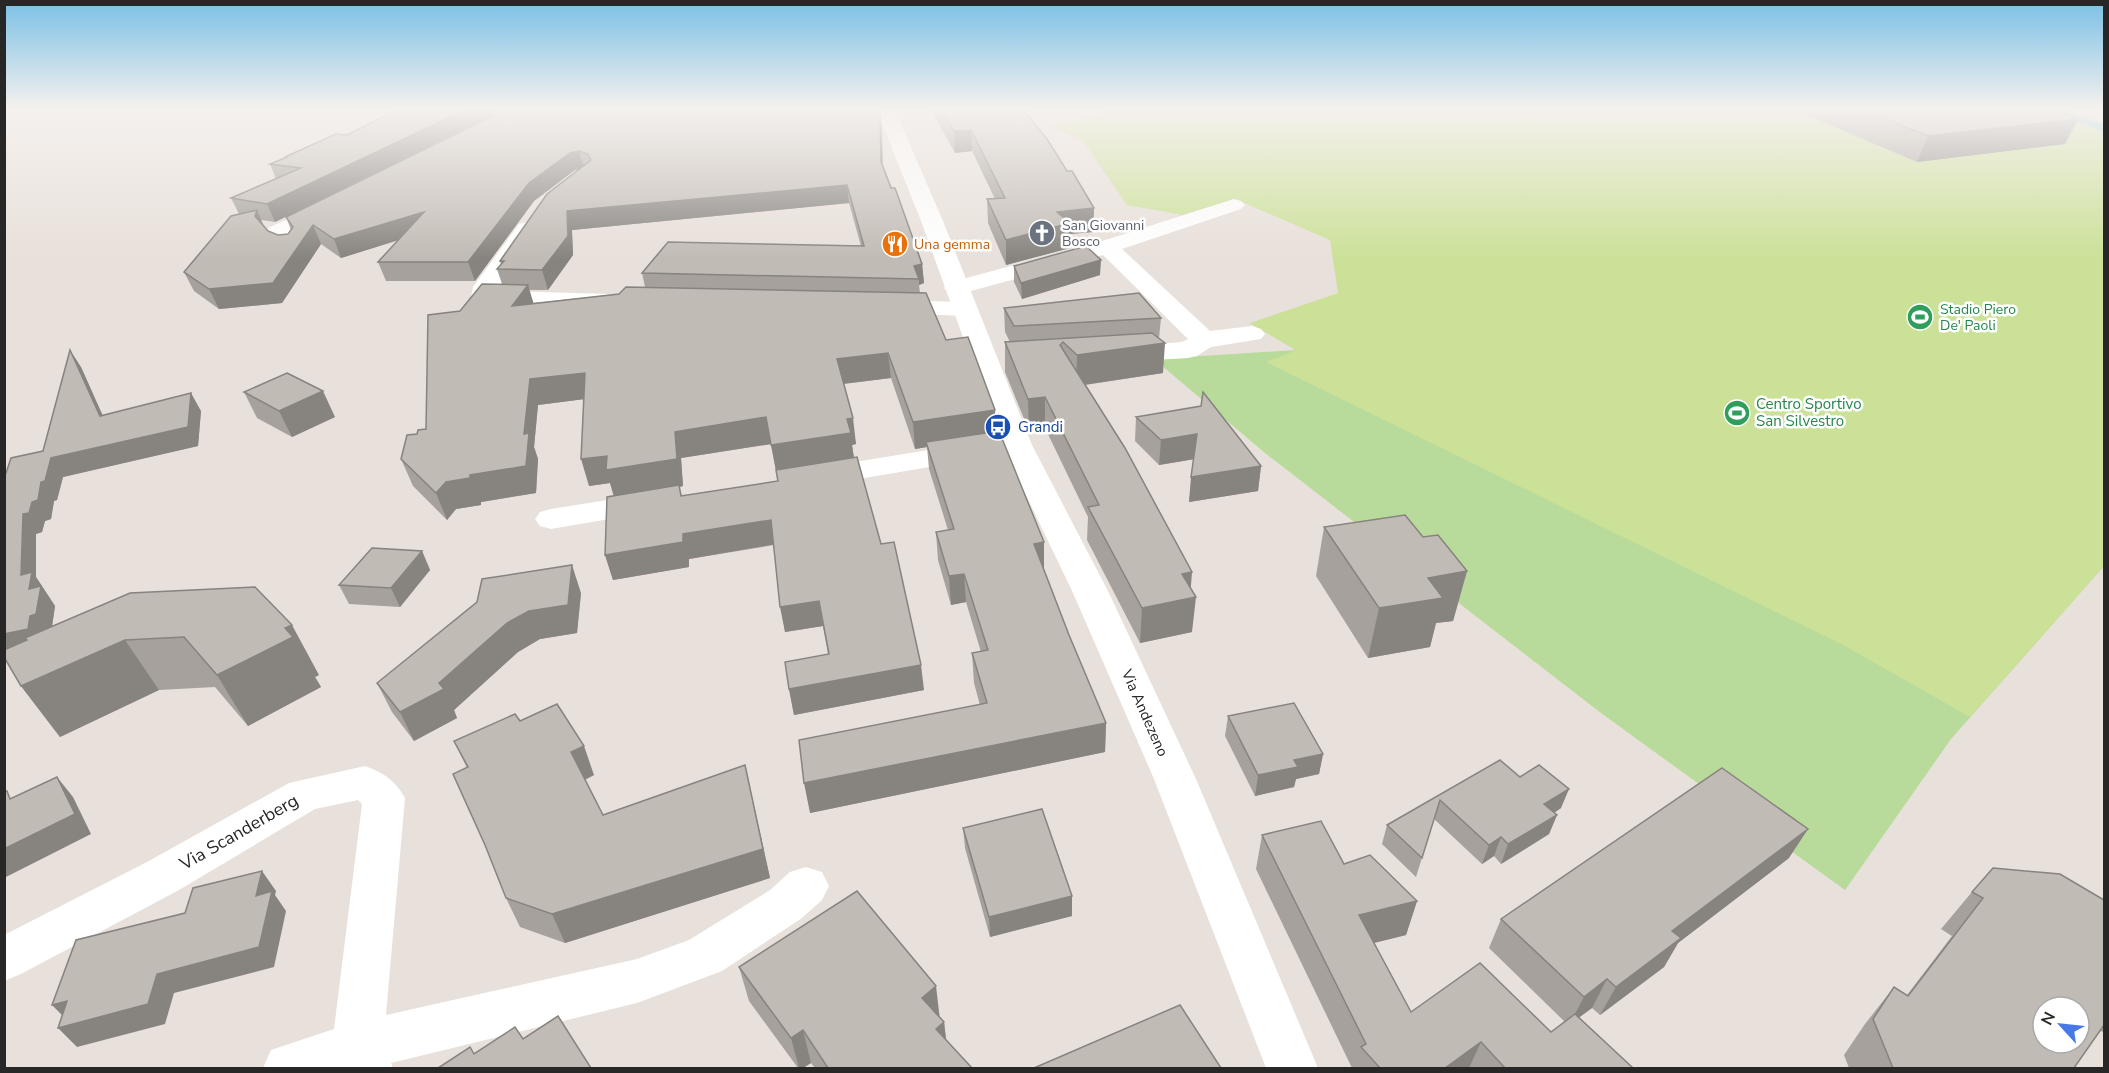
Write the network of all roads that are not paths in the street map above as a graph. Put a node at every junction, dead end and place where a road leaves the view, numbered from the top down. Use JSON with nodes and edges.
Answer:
{"nodes":[{"id":1,"x":901,"y":158,"type":"edge"},
{"id":2,"x":347,"y":198,"type":"edge"},
{"id":3,"x":1234,"y":205,"type":"dead end"},
{"id":4,"x":543,"y":206,"type":"edge"},
{"id":5,"x":288,"y":246,"type":"edge"},
{"id":6,"x":1107,"y":247,"type":"junction"},
{"id":7,"x":960,"y":298,"type":"junction"},
{"id":8,"x":638,"y":301,"type":"edge"},
{"id":9,"x":859,"y":306,"type":"edge"},
{"id":10,"x":1252,"y":334,"type":"dead end"},
{"id":11,"x":1204,"y":340,"type":"junction"},
{"id":12,"x":1093,"y":356,"type":"edge"},
{"id":13,"x":1017,"y":445,"type":"junction"},
{"id":14,"x":796,"y":480,"type":"edge"},
{"id":15,"x":679,"y":499,"type":"edge"},
{"id":16,"x":551,"y":519,"type":"dead end"},
{"id":17,"x":806,"y":886,"type":"dead end"},
{"id":18,"x":4,"y":959,"type":"edge"},
{"id":19,"x":362,"y":1057,"type":"edge"},
{"id":20,"x":289,"y":1068,"type":"edge"},
{"id":21,"x":1292,"y":1068,"type":"edge"}],
"edges":[{"from":1,"to":7,"type":"street","name":"Via Andezeno"},
{"from":2,"to":5,"type":"street"},
{"from":3,"to":6,"type":"street"},
{"from":4,"to":8,"type":"street"},
{"from":6,"to":7,"type":"street"},
{"from":6,"to":11,"type":"street"},
{"from":7,"to":9,"type":"street"},
{"from":7,"to":13,"type":"street","name":"Via Andezeno"},
{"from":10,"to":11,"type":"street"},
{"from":11,"to":12,"type":"street"},
{"from":13,"to":14,"type":"street"},
{"from":13,"to":21,"type":"street","name":"Via Andezeno"},
{"from":15,"to":16,"type":"street"},
{"from":17,"to":19,"type":"street"},
{"from":18,"to":19,"type":"street","name":"Via Scanderberg"},
{"from":19,"to":20,"type":"street"}]}
